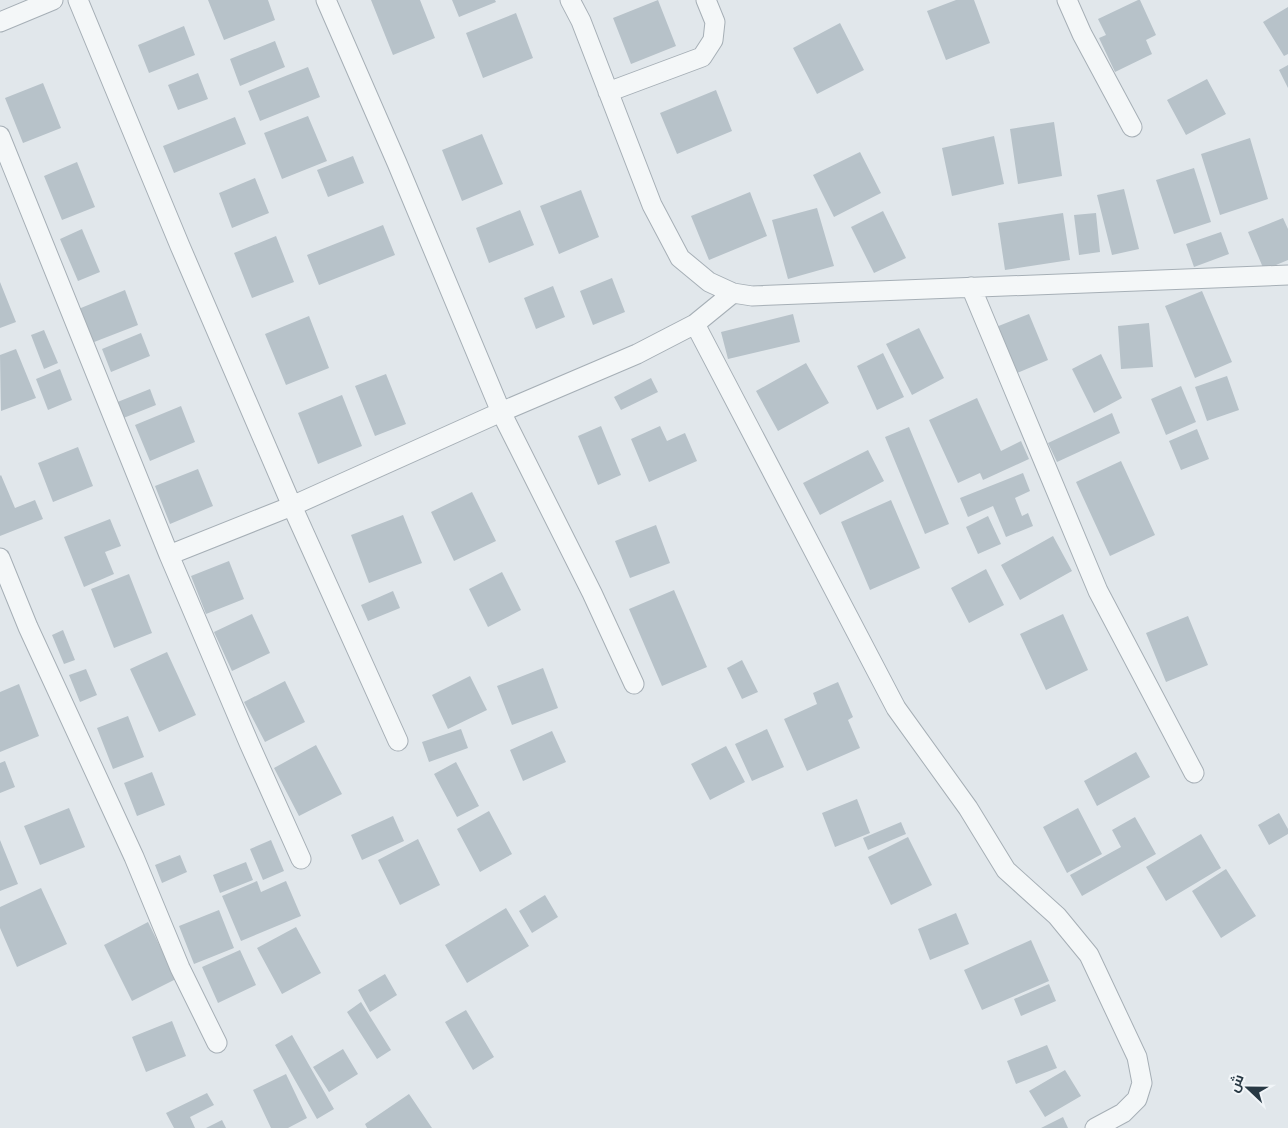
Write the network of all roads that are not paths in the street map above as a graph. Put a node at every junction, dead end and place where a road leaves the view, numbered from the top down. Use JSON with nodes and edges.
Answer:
{"nodes":[{"id":1,"x":53,"y":0,"type":"edge"},
{"id":2,"x":78,"y":0,"type":"edge"},
{"id":3,"x":326,"y":0,"type":"edge"},
{"id":4,"x":570,"y":0,"type":"edge"},
{"id":5,"x":706,"y":0,"type":"edge"},
{"id":6,"x":1067,"y":0,"type":"edge"},
{"id":7,"x":0,"y":22,"type":"edge"},
{"id":8,"x":608,"y":92,"type":"junction"},
{"id":9,"x":1132,"y":127,"type":"dead end"},
{"id":10,"x":0,"y":136,"type":"edge"},
{"id":11,"x":1288,"y":275,"type":"edge"},
{"id":12,"x":971,"y":287,"type":"junction"},
{"id":13,"x":733,"y":293,"type":"junction"},
{"id":14,"x":695,"y":324,"type":"junction"},
{"id":15,"x":501,"y":412,"type":"junction"},
{"id":16,"x":292,"y":506,"type":"junction"},
{"id":17,"x":169,"y":555,"type":"junction"},
{"id":18,"x":0,"y":558,"type":"edge"},
{"id":19,"x":634,"y":684,"type":"dead end"},
{"id":20,"x":398,"y":741,"type":"dead end"},
{"id":21,"x":1194,"y":773,"type":"dead end"},
{"id":22,"x":301,"y":859,"type":"dead end"},
{"id":23,"x":217,"y":1043,"type":"dead end"},
{"id":24,"x":1095,"y":1128,"type":"edge"}],
"edges":[{"from":1,"to":7,"type":"street"},
{"from":2,"to":16,"type":"street"},
{"from":3,"to":15,"type":"street"},
{"from":4,"to":8,"type":"street"},
{"from":5,"to":8,"type":"street"},
{"from":6,"to":9,"type":"street"},
{"from":8,"to":13,"type":"street"},
{"from":10,"to":17,"type":"street"},
{"from":11,"to":12,"type":"street"},
{"from":12,"to":13,"type":"street"},
{"from":12,"to":21,"type":"street"},
{"from":13,"to":14,"type":"street"},
{"from":14,"to":15,"type":"street"},
{"from":14,"to":24,"type":"street"},
{"from":15,"to":16,"type":"street"},
{"from":15,"to":19,"type":"street"},
{"from":16,"to":17,"type":"street"},
{"from":16,"to":20,"type":"street"},
{"from":17,"to":22,"type":"street"},
{"from":18,"to":23,"type":"street"}]}
